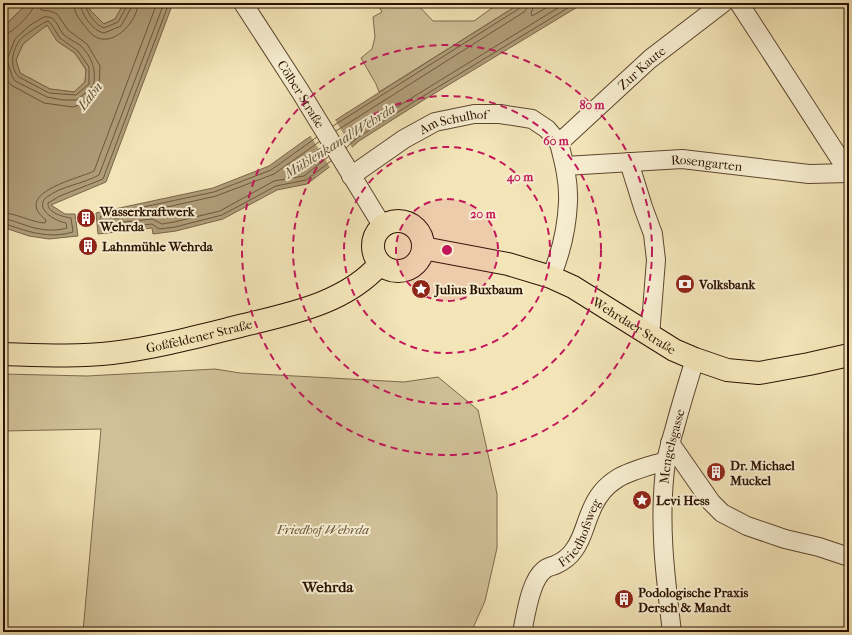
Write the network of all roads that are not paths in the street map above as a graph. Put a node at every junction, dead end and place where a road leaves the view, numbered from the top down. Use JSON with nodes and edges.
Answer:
{"nodes":[{"id":1,"x":243,"y":3,"type":"edge"},
{"id":2,"x":723,"y":3,"type":"edge"},
{"id":3,"x":739,"y":3,"type":"edge"},
{"id":4,"x":560,"y":143,"type":"junction"},
{"id":5,"x":628,"y":162,"type":"junction"},
{"id":6,"x":565,"y":166,"type":"junction"},
{"id":7,"x":348,"y":170,"type":"junction"},
{"id":8,"x":849,"y":173,"type":"edge"},
{"id":9,"x":383,"y":227,"type":"junction"},
{"id":10,"x":423,"y":248,"type":"junction"},
{"id":11,"x":380,"y":264,"type":"junction"},
{"id":12,"x":551,"y":277,"type":"junction"},
{"id":13,"x":650,"y":336,"type":"junction"},
{"id":14,"x":3,"y":354,"type":"edge"},
{"id":15,"x":849,"y":355,"type":"edge"},
{"id":16,"x":695,"y":360,"type":"junction"},
{"id":17,"x":670,"y":443,"type":"junction"},
{"id":18,"x":666,"y":461,"type":"junction"},
{"id":19,"x":849,"y":557,"type":"edge"},
{"id":20,"x":522,"y":632,"type":"edge"},
{"id":21,"x":672,"y":632,"type":"edge"}],
"edges":[{"from":1,"to":7,"type":"street","name":"Cölber Straße"},
{"from":2,"to":4,"type":"street","name":"Zur Kaute"},
{"from":3,"to":8,"type":"street","name":"Rosengarten"},
{"from":4,"to":6,"type":"street"},
{"from":4,"to":7,"type":"street","name":"Am Schulhof"},
{"from":5,"to":6,"type":"street","name":"Rosengarten"},
{"from":5,"to":8,"type":"street","name":"Rosengarten"},
{"from":5,"to":13,"type":"street"},
{"from":6,"to":12,"type":"street"},
{"from":7,"to":9,"type":"street","name":"Cölber Straße"},
{"from":9,"to":10,"type":"main road"},
{"from":9,"to":11,"type":"main road"},
{"from":10,"to":11,"type":"main road"},
{"from":10,"to":12,"type":"main road","name":"Wehrdaer Straße"},
{"from":11,"to":14,"type":"main road","name":"Goßfeldener Straße"},
{"from":12,"to":13,"type":"main road","name":"Wehrdaer Straße"},
{"from":13,"to":16,"type":"main road","name":"Wehrdaer Straße"},
{"from":15,"to":16,"type":"main road","name":"Wehrdaer Straße"},
{"from":16,"to":17,"type":"street","name":"Mengelsgasse"},
{"from":17,"to":18,"type":"street","name":"Mengelsgasse"},
{"from":17,"to":19,"type":"street"},
{"from":18,"to":20,"type":"street","name":"Friedhofsweg"},
{"from":18,"to":21,"type":"street","name":"Mengelsgasse"}]}
